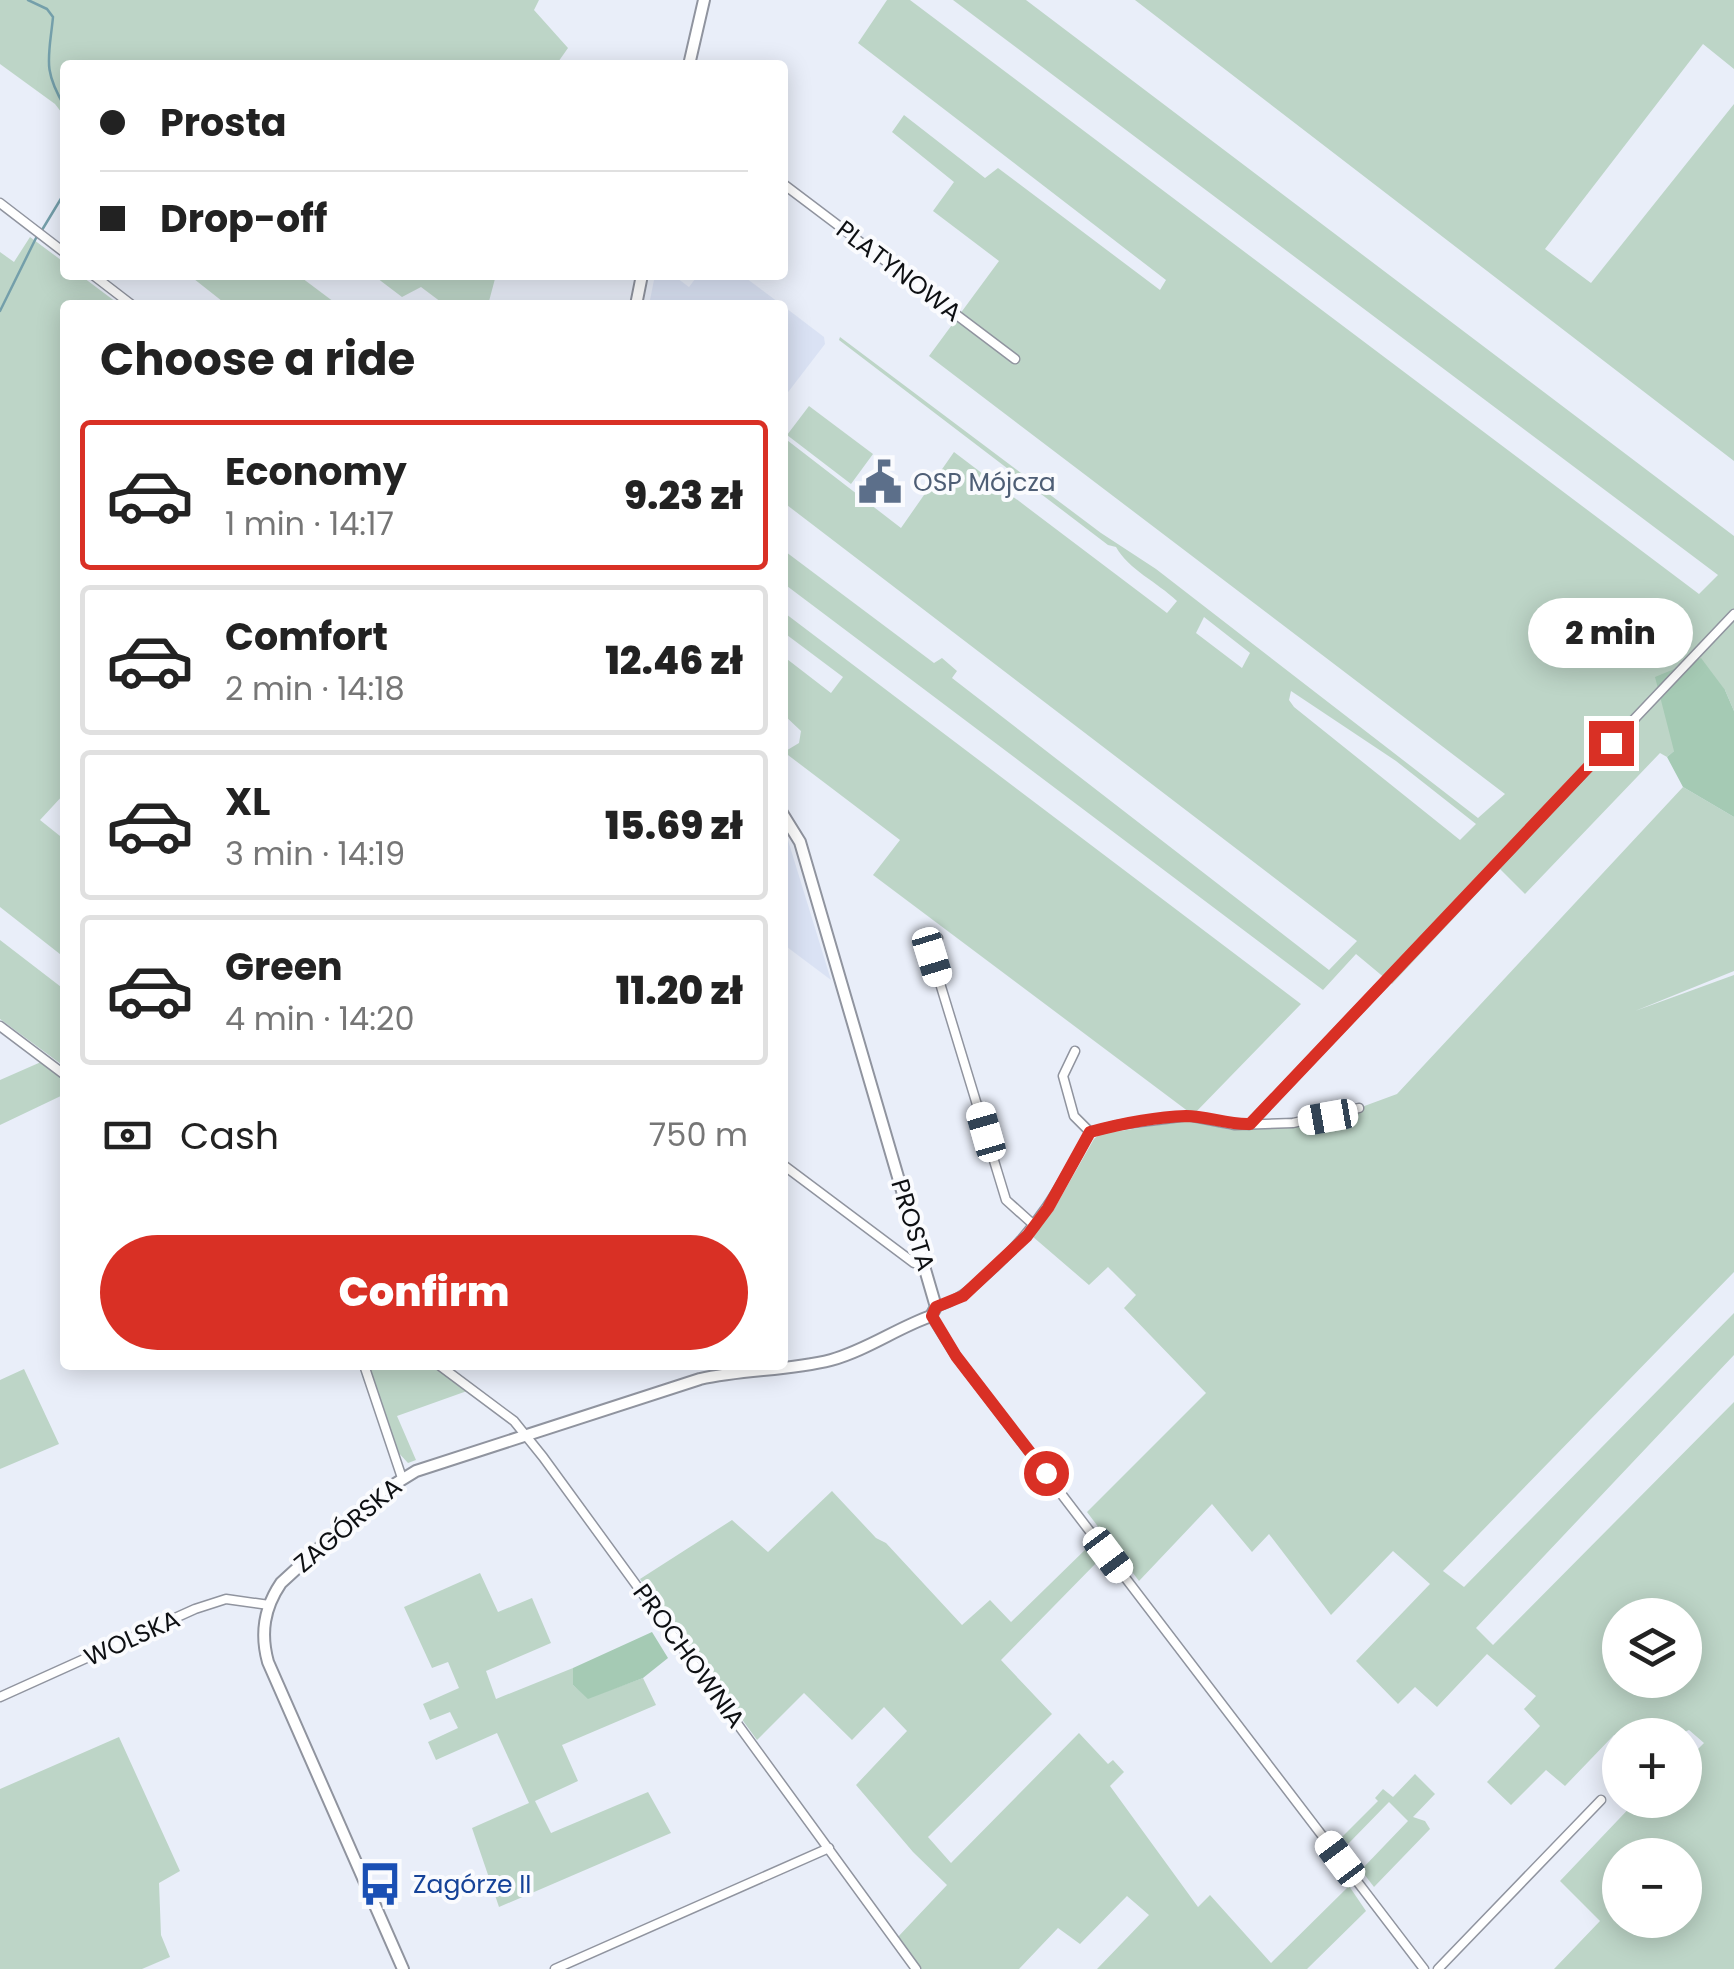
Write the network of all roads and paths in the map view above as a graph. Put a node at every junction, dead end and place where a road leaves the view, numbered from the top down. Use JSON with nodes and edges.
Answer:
{"nodes":[{"id":1,"x":704,"y":0,"type":"edge"},
{"id":2,"x":690,"y":60,"type":"edge"},
{"id":3,"x":788,"y":187,"type":"edge"},
{"id":4,"x":0,"y":203,"type":"edge"},
{"id":5,"x":60,"y":250,"type":"edge"},
{"id":6,"x":100,"y":280,"type":"edge"},
{"id":7,"x":126,"y":300,"type":"edge"},
{"id":8,"x":1016,"y":359,"type":"dead end"},
{"id":9,"x":1734,"y":614,"type":"edge"},
{"id":10,"x":788,"y":823,"type":"edge"},
{"id":11,"x":938,"y":938,"type":"dead end"},
{"id":12,"x":0,"y":1026,"type":"edge"},
{"id":13,"x":1074,"y":1051,"type":"dead end"},
{"id":14,"x":60,"y":1071,"type":"edge"},
{"id":15,"x":1359,"y":1108,"type":"dead end"},
{"id":16,"x":1250,"y":1124,"type":"junction"},
{"id":17,"x":1090,"y":1132,"type":"junction"},
{"id":18,"x":788,"y":1168,"type":"edge"},
{"id":19,"x":1035,"y":1226,"type":"junction"},
{"id":20,"x":923,"y":1262,"type":"junction"},
{"id":21,"x":934,"y":1312,"type":"junction"},
{"id":22,"x":788,"y":1366,"type":"edge"},
{"id":23,"x":366,"y":1370,"type":"edge"},
{"id":24,"x":446,"y":1370,"type":"edge"},
{"id":25,"x":762,"y":1370,"type":"edge"},
{"id":26,"x":525,"y":1435,"type":"junction"},
{"id":27,"x":402,"y":1478,"type":"junction"},
{"id":28,"x":269,"y":1605,"type":"junction"},
{"id":29,"x":0,"y":1696,"type":"edge"},
{"id":30,"x":1601,"y":1800,"type":"dead end"},
{"id":31,"x":828,"y":1848,"type":"junction"},
{"id":32,"x":402,"y":1969,"type":"edge"},
{"id":33,"x":555,"y":1969,"type":"edge"},
{"id":34,"x":916,"y":1969,"type":"edge"},
{"id":35,"x":1424,"y":1969,"type":"edge"},
{"id":36,"x":1438,"y":1969,"type":"edge"}],
"edges":[{"from":1,"to":2,"type":"street"},
{"from":3,"to":8,"type":"street","name":"PLATYNOWA"},
{"from":4,"to":5,"type":"street"},
{"from":6,"to":7,"type":"street"},
{"from":9,"to":16,"type":"street"},
{"from":10,"to":20,"type":"street","name":"PROSTA"},
{"from":11,"to":19,"type":"street"},
{"from":12,"to":14,"type":"street"},
{"from":13,"to":17,"type":"street"},
{"from":15,"to":16,"type":"street"},
{"from":16,"to":17,"type":"street"},
{"from":17,"to":19,"type":"street"},
{"from":18,"to":20,"type":"street"},
{"from":19,"to":21,"type":"street"},
{"from":20,"to":21,"type":"street","name":"PROSTA"},
{"from":21,"to":22,"type":"street","name":"ZAGÓRSKA"},
{"from":21,"to":35,"type":"street","name":"PROSTA"},
{"from":23,"to":27,"type":"street"},
{"from":24,"to":26,"type":"street","name":"PROCHOWNIA"},
{"from":25,"to":26,"type":"street","name":"ZAGÓRSKA"},
{"from":26,"to":27,"type":"street","name":"ZAGÓRSKA"},
{"from":26,"to":31,"type":"street","name":"PROCHOWNIA"},
{"from":27,"to":28,"type":"street","name":"ZAGÓRSKA"},
{"from":28,"to":29,"type":"street","name":"WOLSKA"},
{"from":28,"to":32,"type":"street"},
{"from":30,"to":36,"type":"street"},
{"from":31,"to":33,"type":"street"},
{"from":31,"to":34,"type":"street","name":"PROCHOWNIA"}]}
